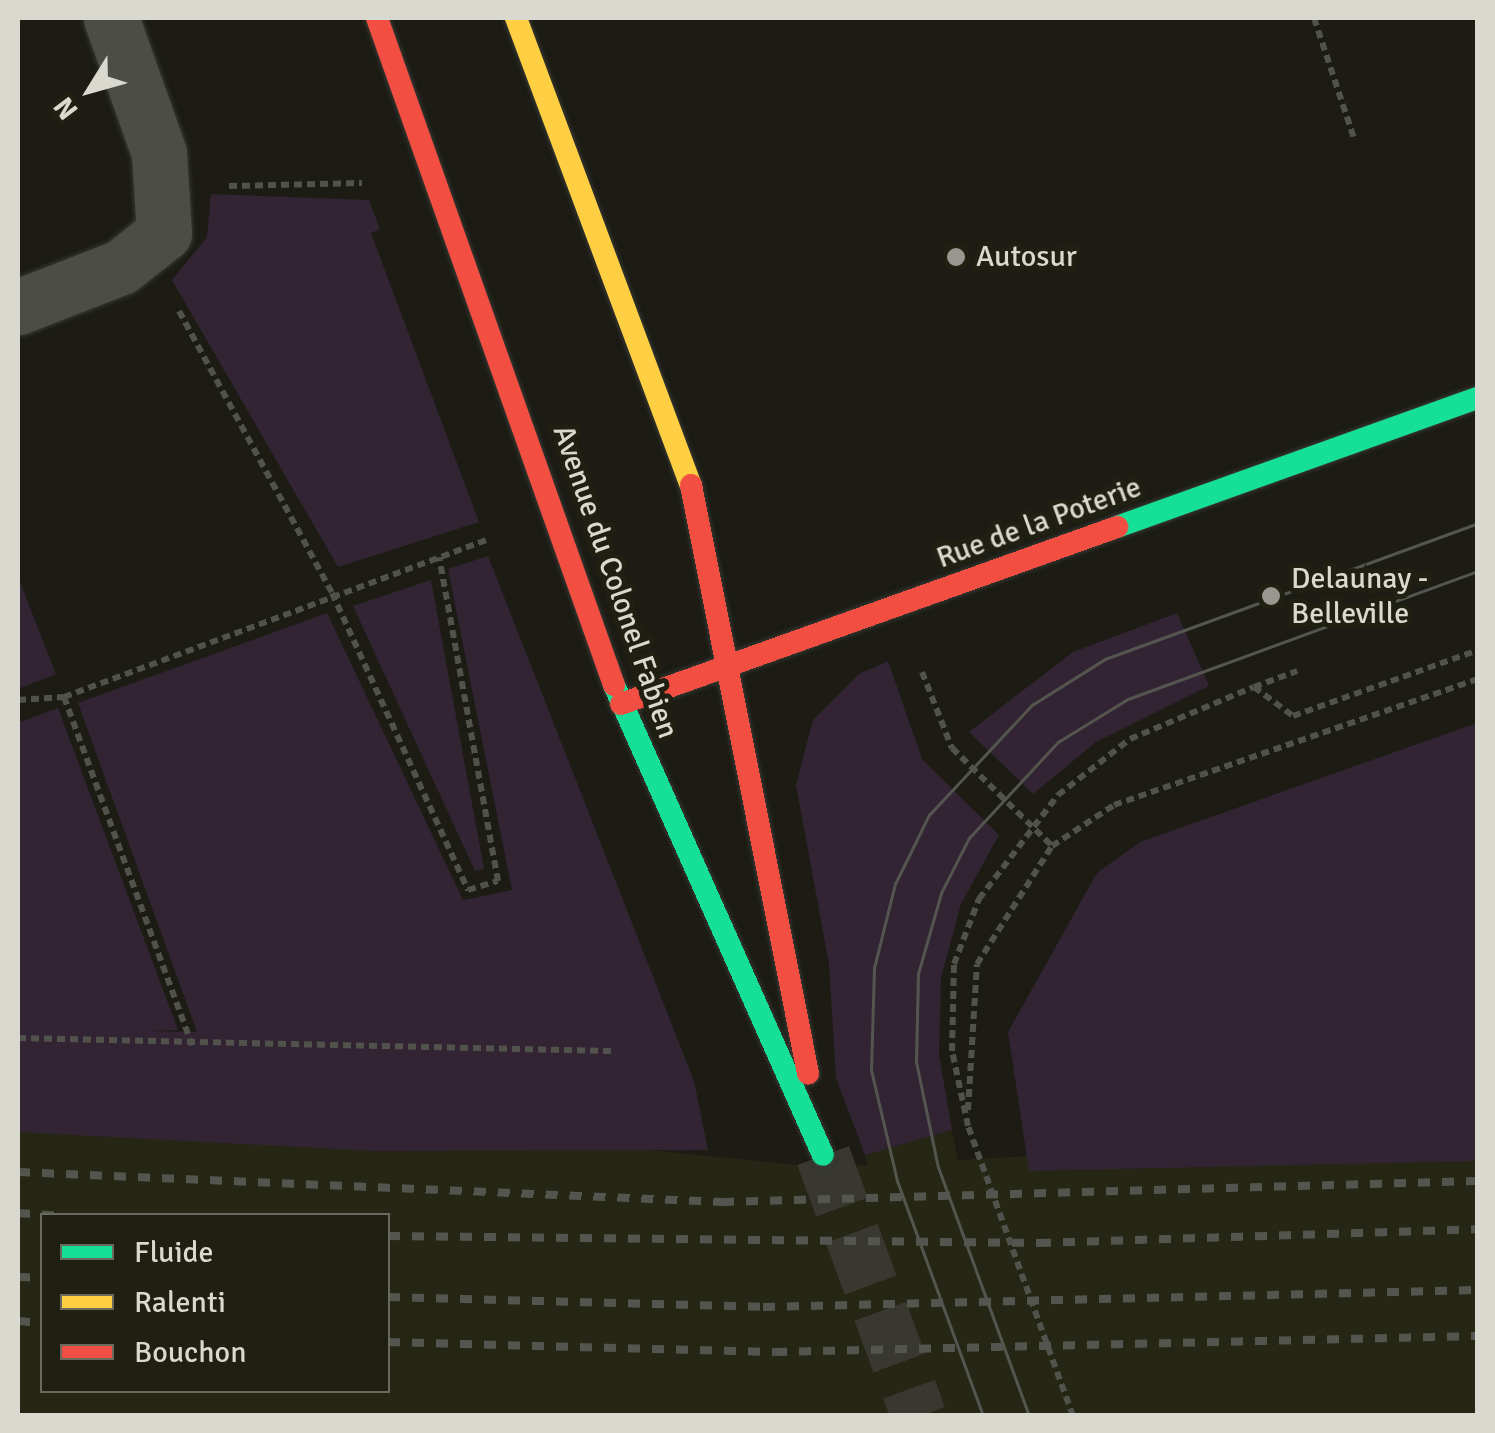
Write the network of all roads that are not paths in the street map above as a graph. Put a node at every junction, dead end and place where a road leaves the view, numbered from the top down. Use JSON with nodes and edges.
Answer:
{"nodes":[{"id":1,"x":111,"y":18,"type":"edge"},
{"id":2,"x":377,"y":18,"type":"edge"},
{"id":3,"x":516,"y":18,"type":"edge"},
{"id":4,"x":18,"y":307,"type":"edge"},
{"id":5,"x":1478,"y":398,"type":"edge"},
{"id":6,"x":736,"y":665,"type":"junction"},
{"id":7,"x":621,"y":704,"type":"junction"}],
"edges":[{"from":1,"to":4,"type":"street"},
{"from":2,"to":7,"type":"main road","name":"Avenue du Colonel Fabien"},
{"from":3,"to":6,"type":"main road"},
{"from":5,"to":6,"type":"main road","name":"Rue de la Poterie"},
{"from":6,"to":7,"type":"main road","name":"Rue de la Poterie"},
{"from":6,"to":7,"type":"main road","name":"Avenue du Colonel Fabien"}]}
